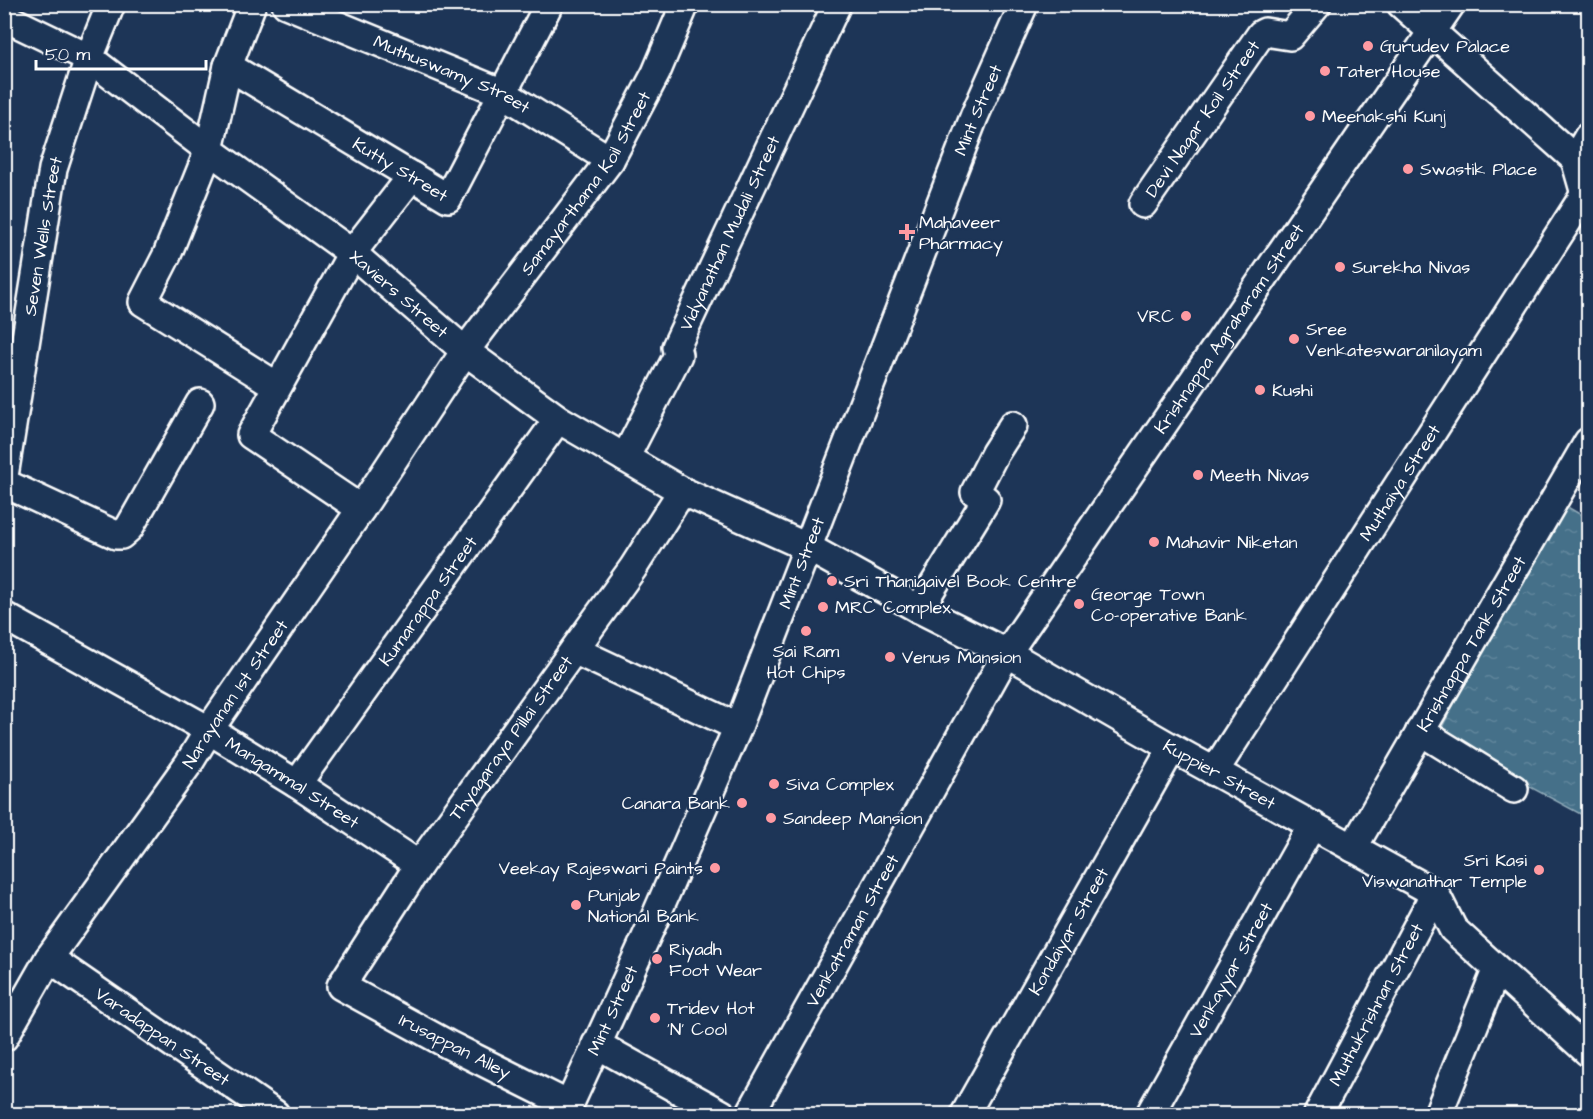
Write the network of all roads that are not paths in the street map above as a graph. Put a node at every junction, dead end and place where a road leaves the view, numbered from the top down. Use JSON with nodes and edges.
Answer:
{"nodes":[{"id":1,"x":111,"y":4,"type":"edge"},
{"id":2,"x":252,"y":4,"type":"edge"},
{"id":3,"x":286,"y":4,"type":"edge"},
{"id":4,"x":685,"y":4,"type":"edge"},
{"id":5,"x":837,"y":4,"type":"edge"},
{"id":6,"x":1024,"y":4,"type":"edge"},
{"id":7,"x":1317,"y":4,"type":"edge"},
{"id":8,"x":1401,"y":4,"type":"edge"},
{"id":9,"x":1451,"y":4,"type":"edge"},
{"id":10,"x":543,"y":6,"type":"edge"},
{"id":11,"x":4,"y":17,"type":"edge"},
{"id":12,"x":1431,"y":32,"type":"junction"},
{"id":13,"x":89,"y":58,"type":"junction"},
{"id":14,"x":228,"y":66,"type":"junction"},
{"id":15,"x":503,"y":93,"type":"junction"},
{"id":16,"x":1582,"y":148,"type":"edge"},
{"id":17,"x":209,"y":150,"type":"junction"},
{"id":18,"x":610,"y":160,"type":"junction"},
{"id":19,"x":412,"y":176,"type":"junction"},
{"id":20,"x":1586,"y":195,"type":"edge"},
{"id":21,"x":1143,"y":204,"type":"dead end"},
{"id":22,"x":352,"y":253,"type":"junction"},
{"id":23,"x":465,"y":351,"type":"junction"},
{"id":24,"x":277,"y":386,"type":"junction"},
{"id":25,"x":200,"y":403,"type":"dead end"},
{"id":26,"x":558,"y":419,"type":"junction"},
{"id":27,"x":1013,"y":425,"type":"dead end"},
{"id":28,"x":1585,"y":456,"type":"edge"},
{"id":29,"x":625,"y":458,"type":"junction"},
{"id":30,"x":4,"y":476,"type":"edge"},
{"id":31,"x":4,"y":483,"type":"edge"},
{"id":32,"x":682,"y":491,"type":"junction"},
{"id":33,"x":361,"y":509,"type":"junction"},
{"id":34,"x":809,"y":548,"type":"junction"},
{"id":35,"x":919,"y":609,"type":"junction"},
{"id":36,"x":4,"y":616,"type":"edge"},
{"id":37,"x":574,"y":650,"type":"junction"},
{"id":38,"x":1007,"y":653,"type":"junction"},
{"id":39,"x":738,"y":728,"type":"junction"},
{"id":40,"x":209,"y":730,"type":"junction"},
{"id":41,"x":1420,"y":731,"type":"junction"},
{"id":42,"x":1172,"y":748,"type":"junction"},
{"id":43,"x":1214,"y":772,"type":"junction"},
{"id":44,"x":297,"y":784,"type":"junction"},
{"id":45,"x":1514,"y":789,"type":"dead end"},
{"id":46,"x":1312,"y":825,"type":"junction"},
{"id":47,"x":1353,"y":848,"type":"junction"},
{"id":48,"x":419,"y":865,"type":"junction"},
{"id":49,"x":1435,"y":893,"type":"junction"},
{"id":50,"x":49,"y":958,"type":"junction"},
{"id":51,"x":1496,"y":971,"type":"junction"},
{"id":52,"x":341,"y":986,"type":"joint"},
{"id":53,"x":4,"y":1037,"type":"edge"},
{"id":54,"x":596,"y":1044,"type":"junction"},
{"id":55,"x":1588,"y":1052,"type":"edge"},
{"id":56,"x":567,"y":1110,"type":"edge"},
{"id":57,"x":275,"y":1114,"type":"edge"},
{"id":58,"x":722,"y":1114,"type":"edge"},
{"id":59,"x":750,"y":1114,"type":"edge"},
{"id":60,"x":965,"y":1114,"type":"edge"},
{"id":61,"x":1150,"y":1114,"type":"edge"},
{"id":62,"x":1318,"y":1114,"type":"edge"},
{"id":63,"x":1438,"y":1114,"type":"edge"}],
"edges":[{"from":1,"to":13,"type":"street","name":"Seven Wells Street"},
{"from":2,"to":14,"type":"street"},
{"from":3,"to":15,"type":"street","name":"Muthuswamy Street"},
{"from":4,"to":18,"type":"street","name":"Samayarthama Koil Street"},
{"from":5,"to":29,"type":"street","name":"Vidyanathan Mudali Street"},
{"from":6,"to":34,"type":"street","name":"Mint Street"},
{"from":7,"to":21,"type":"street","name":"Devi Nagar Koil Street"},
{"from":8,"to":12,"type":"street"},
{"from":9,"to":12,"type":"street","name":"Krishnappa Agraharam Street"},
{"from":10,"to":15,"type":"street","name":"Kutty Street"},
{"from":11,"to":13,"type":"street","name":"Xaviers Street"},
{"from":12,"to":16,"type":"street"},
{"from":12,"to":38,"type":"street","name":"Krishnappa Agraharam Street"},
{"from":13,"to":17,"type":"street","name":"Xaviers Street"},
{"from":13,"to":30,"type":"street","name":"Seven Wells Street"},
{"from":14,"to":17,"type":"street"},
{"from":14,"to":19,"type":"street","name":"Kutty Street"},
{"from":15,"to":18,"type":"street","name":"Muthuswamy Street"},
{"from":15,"to":19,"type":"street","name":"Kutty Street"},
{"from":16,"to":20,"type":"street"},
{"from":17,"to":22,"type":"street","name":"Xaviers Street"},
{"from":17,"to":24,"type":"street"},
{"from":18,"to":23,"type":"street","name":"Samayarthama Koil Street"},
{"from":19,"to":22,"type":"street"},
{"from":20,"to":43,"type":"street","name":"Muthaiya Street"},
{"from":22,"to":23,"type":"street","name":"Xaviers Street"},
{"from":22,"to":24,"type":"street"},
{"from":23,"to":26,"type":"street","name":"Xaviers Street"},
{"from":23,"to":33,"type":"street","name":"Narayanan 1st Street"},
{"from":24,"to":33,"type":"street"},
{"from":25,"to":31,"type":"street"},
{"from":26,"to":29,"type":"street","name":"Xaviers Street"},
{"from":26,"to":44,"type":"street","name":"Kumarappa Street"},
{"from":27,"to":35,"type":"street"},
{"from":28,"to":41,"type":"street","name":"Krishnappa Tank Street"},
{"from":29,"to":32,"type":"street","name":"Xaviers Street"},
{"from":32,"to":34,"type":"street","name":"Xaviers Street"},
{"from":32,"to":37,"type":"street","name":"Thyagaraya Pillai Street"},
{"from":33,"to":40,"type":"street","name":"Narayanan 1st Street"},
{"from":34,"to":35,"type":"street","name":"Kuppier Street"},
{"from":34,"to":39,"type":"street","name":"Mint Street"},
{"from":35,"to":38,"type":"street","name":"Kuppier Street"},
{"from":36,"to":40,"type":"street","name":"Mangammal Street"},
{"from":37,"to":39,"type":"street"},
{"from":37,"to":48,"type":"street","name":"Thyagaraya Pillai Street"},
{"from":38,"to":42,"type":"street","name":"Kuppier Street"},
{"from":38,"to":59,"type":"street","name":"Venkatraman Street"},
{"from":39,"to":54,"type":"street","name":"Mint Street"},
{"from":40,"to":44,"type":"street","name":"Mangammal Street"},
{"from":40,"to":50,"type":"street","name":"Narayanan 1st Street"},
{"from":41,"to":45,"type":"street"},
{"from":41,"to":47,"type":"street","name":"Krishnappa Tank Street"},
{"from":42,"to":43,"type":"street","name":"Kuppier Street"},
{"from":42,"to":60,"type":"street","name":"Kondaiyar Street"},
{"from":43,"to":46,"type":"street","name":"Kuppier Street"},
{"from":44,"to":48,"type":"street","name":"Mangammal Street"},
{"from":46,"to":47,"type":"street","name":"Kuppier Street"},
{"from":46,"to":61,"type":"street","name":"Venkayyar Street"},
{"from":47,"to":49,"type":"street","name":"Kuppier Street"},
{"from":48,"to":52,"type":"street","name":"Thyagaraya Pillai Street"},
{"from":49,"to":51,"type":"street"},
{"from":49,"to":62,"type":"street","name":"Muthukrishnan Street"},
{"from":50,"to":53,"type":"street","name":"Narayanan 1st Street"},
{"from":50,"to":57,"type":"street","name":"Varadappan Street"},
{"from":51,"to":55,"type":"street"},
{"from":51,"to":63,"type":"street"},
{"from":52,"to":56,"type":"street","name":"Irusappan Alley"},
{"from":54,"to":56,"type":"street","name":"Mint Street"},
{"from":54,"to":58,"type":"street"}]}
